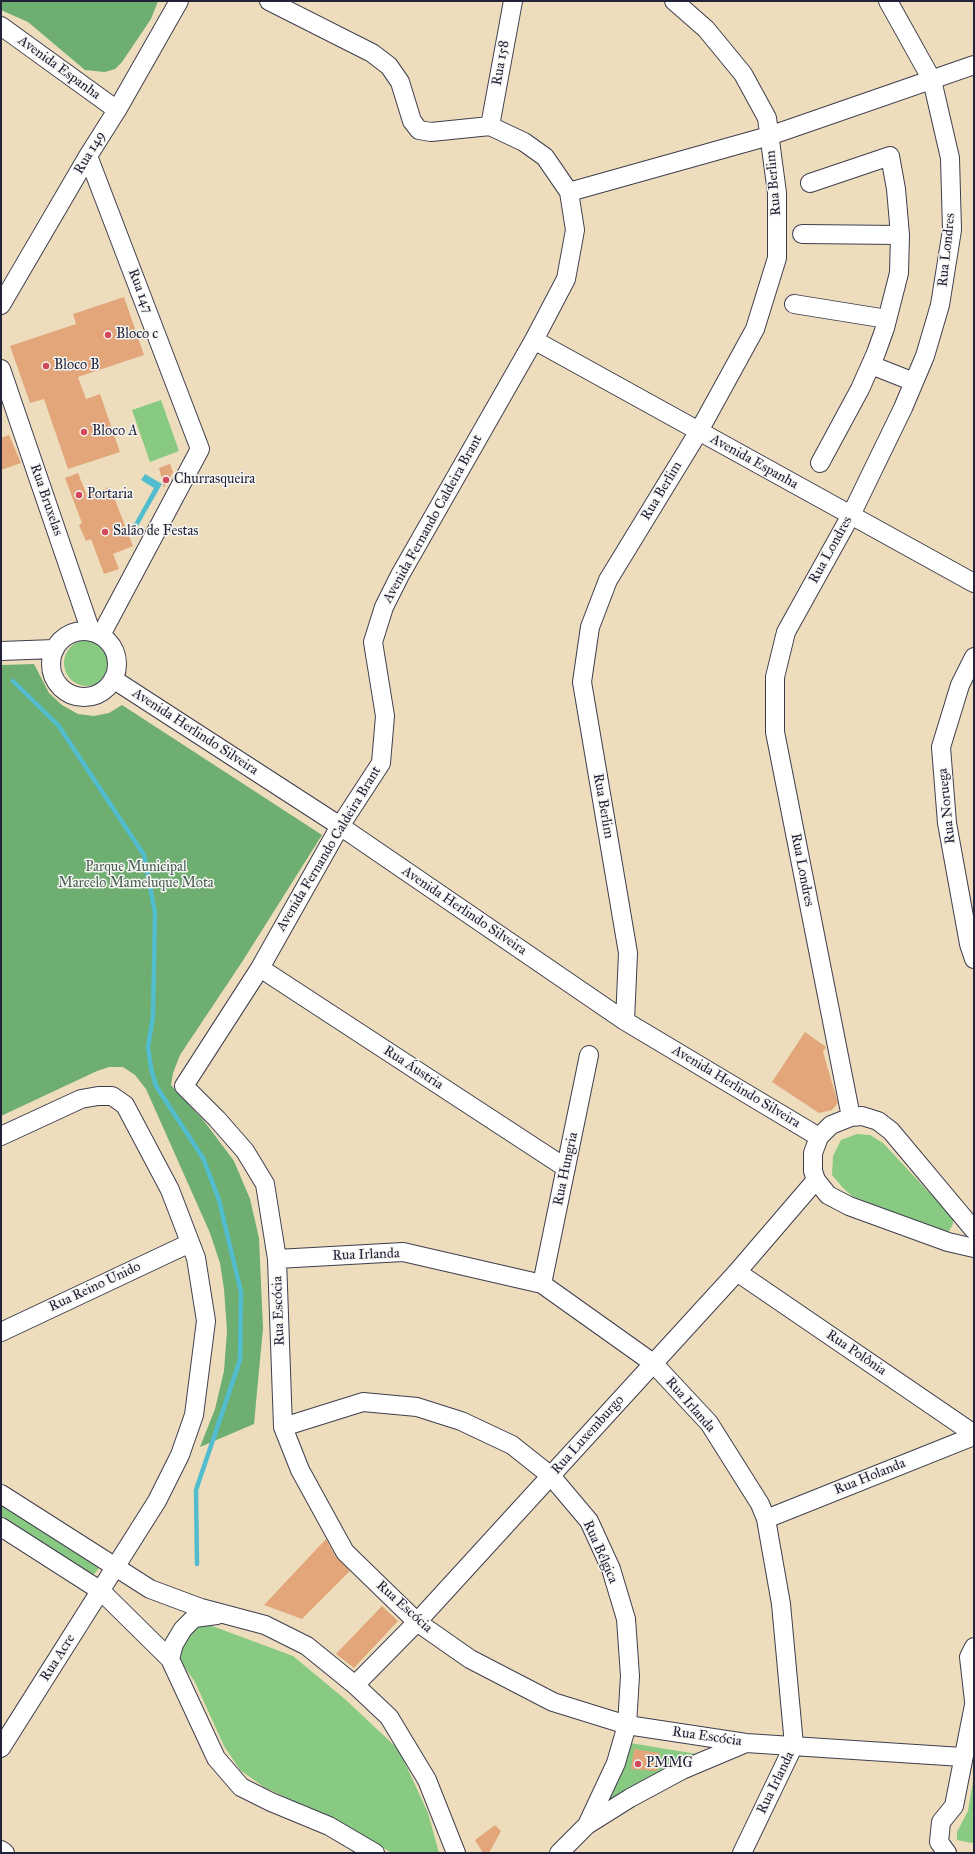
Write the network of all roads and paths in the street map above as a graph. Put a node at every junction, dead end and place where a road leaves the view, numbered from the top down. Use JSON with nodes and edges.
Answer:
{"nodes":[{"id":1,"x":179,"y":1,"type":"edge"},
{"id":2,"x":269,"y":1,"type":"edge"},
{"id":3,"x":512,"y":1,"type":"edge"},
{"id":4,"x":674,"y":1,"type":"edge"},
{"id":5,"x":888,"y":1,"type":"edge"},
{"id":6,"x":1,"y":26,"type":"edge"},
{"id":7,"x":974,"y":65,"type":"edge"},
{"id":8,"x":932,"y":80,"type":"junction"},
{"id":9,"x":117,"y":110,"type":"junction"},
{"id":10,"x":490,"y":126,"type":"junction"},
{"id":11,"x":769,"y":136,"type":"junction"},
{"id":12,"x":88,"y":156,"type":"junction"},
{"id":13,"x":810,"y":183,"type":"dead end"},
{"id":14,"x":569,"y":192,"type":"junction"},
{"id":15,"x":802,"y":234,"type":"dead end"},
{"id":16,"x":900,"y":235,"type":"junction"},
{"id":17,"x":794,"y":304,"type":"dead end"},
{"id":18,"x":1,"y":305,"type":"edge"},
{"id":19,"x":887,"y":318,"type":"junction"},
{"id":20,"x":534,"y":340,"type":"junction"},
{"id":21,"x":871,"y":365,"type":"junction"},
{"id":22,"x":1,"y":369,"type":"edge"},
{"id":23,"x":914,"y":382,"type":"junction"},
{"id":24,"x":699,"y":431,"type":"junction"},
{"id":25,"x":820,"y":463,"type":"dead end"},
{"id":26,"x":851,"y":515,"type":"junction"},
{"id":27,"x":974,"y":584,"type":"edge"},
{"id":28,"x":96,"y":633,"type":"junction"},
{"id":29,"x":55,"y":649,"type":"junction"},
{"id":30,"x":1,"y":651,"type":"edge"},
{"id":31,"x":974,"y":657,"type":"edge"},
{"id":32,"x":113,"y":679,"type":"junction"},
{"id":33,"x":340,"y":826,"type":"junction"},
{"id":34,"x":974,"y":959,"type":"edge"},
{"id":35,"x":260,"y":968,"type":"junction"},
{"id":36,"x":625,"y":1021,"type":"junction"},
{"id":37,"x":589,"y":1054,"type":"dead end"},
{"id":38,"x":184,"y":1086,"type":"joint"},
{"id":39,"x":851,"y":1117,"type":"junction"},
{"id":40,"x":1,"y":1136,"type":"edge"},
{"id":41,"x":819,"y":1137,"type":"junction"},
{"id":42,"x":566,"y":1168,"type":"junction"},
{"id":43,"x":816,"y":1180,"type":"junction"},
{"id":44,"x":969,"y":1224,"type":"edge"},
{"id":45,"x":948,"y":1242,"type":"junction"},
{"id":46,"x":190,"y":1243,"type":"junction"},
{"id":47,"x":974,"y":1248,"type":"edge"},
{"id":48,"x":277,"y":1259,"type":"junction"},
{"id":49,"x":737,"y":1272,"type":"junction"},
{"id":50,"x":542,"y":1284,"type":"junction"},
{"id":51,"x":1,"y":1332,"type":"edge"},
{"id":52,"x":653,"y":1363,"type":"junction"},
{"id":53,"x":283,"y":1427,"type":"junction"},
{"id":54,"x":974,"y":1435,"type":"edge"},
{"id":55,"x":551,"y":1476,"type":"junction"},
{"id":56,"x":1,"y":1494,"type":"edge"},
{"id":57,"x":766,"y":1519,"type":"junction"},
{"id":58,"x":1,"y":1528,"type":"edge"},
{"id":59,"x":117,"y":1568,"type":"junction"},
{"id":60,"x":100,"y":1591,"type":"junction"},
{"id":61,"x":224,"y":1614,"type":"junction"},
{"id":62,"x":417,"y":1622,"type":"junction"},
{"id":63,"x":974,"y":1647,"type":"edge"},
{"id":64,"x":170,"y":1659,"type":"junction"},
{"id":65,"x":355,"y":1685,"type":"junction"},
{"id":66,"x":974,"y":1701,"type":"edge"},
{"id":67,"x":974,"y":1705,"type":"edge"},
{"id":68,"x":627,"y":1725,"type":"junction"},
{"id":69,"x":746,"y":1743,"type":"junction"},
{"id":70,"x":794,"y":1745,"type":"junction"},
{"id":71,"x":1,"y":1748,"type":"edge"},
{"id":72,"x":962,"y":1757,"type":"junction"},
{"id":73,"x":587,"y":1825,"type":"junction"},
{"id":74,"x":1,"y":1850,"type":"edge"},
{"id":75,"x":5,"y":1853,"type":"edge"},
{"id":76,"x":375,"y":1853,"type":"edge"},
{"id":77,"x":456,"y":1853,"type":"edge"},
{"id":78,"x":559,"y":1853,"type":"edge"},
{"id":79,"x":742,"y":1853,"type":"edge"},
{"id":80,"x":947,"y":1853,"type":"edge"}],
"edges":[{"from":1,"to":9,"type":"street","name":"Rua 149"},
{"from":2,"to":10,"type":"street"},
{"from":3,"to":10,"type":"street","name":"Rua 158"},
{"from":4,"to":11,"type":"street","name":"Rua Berlim"},
{"from":5,"to":8,"type":"street","name":"Rua Londres"},
{"from":6,"to":9,"type":"street","name":"Avenida Espanha"},
{"from":7,"to":8,"type":"street"},
{"from":8,"to":11,"type":"street"},
{"from":8,"to":23,"type":"street","name":"Rua Londres"},
{"from":9,"to":12,"type":"street","name":"Rua 149"},
{"from":10,"to":14,"type":"street"},
{"from":11,"to":14,"type":"street"},
{"from":11,"to":24,"type":"street","name":"Rua Berlim"},
{"from":12,"to":18,"type":"street","name":"Rua 149"},
{"from":12,"to":28,"type":"street","name":"Rua 147"},
{"from":13,"to":16,"type":"street"},
{"from":14,"to":20,"type":"street","name":"Avenida Fernando Caldeira Brant"},
{"from":15,"to":16,"type":"street"},
{"from":16,"to":19,"type":"street"},
{"from":17,"to":19,"type":"street"},
{"from":19,"to":21,"type":"street"},
{"from":20,"to":24,"type":"street","name":"Avenida Espanha"},
{"from":20,"to":33,"type":"street","name":"Avenida Fernando Caldeira Brant"},
{"from":21,"to":23,"type":"street"},
{"from":21,"to":25,"type":"street"},
{"from":22,"to":28,"type":"street","name":"Rua Bruxelas"},
{"from":23,"to":26,"type":"street","name":"Rua Londres"},
{"from":24,"to":26,"type":"street","name":"Avenida Espanha"},
{"from":24,"to":36,"type":"street","name":"Rua Berlim"},
{"from":26,"to":27,"type":"street","name":"Avenida Espanha"},
{"from":26,"to":39,"type":"street","name":"Rua Londres"},
{"from":28,"to":29,"type":"street"},
{"from":28,"to":32,"type":"street"},
{"from":29,"to":30,"type":"street"},
{"from":29,"to":32,"type":"street"},
{"from":31,"to":34,"type":"street","name":"Rua Noruega"},
{"from":32,"to":33,"type":"street","name":"Avenida Herlindo Silveira"},
{"from":33,"to":35,"type":"street","name":"Avenida Fernando Caldeira Brant"},
{"from":33,"to":36,"type":"street","name":"Avenida Herlindo Silveira"},
{"from":35,"to":38,"type":"street","name":"Avenida Fernando Caldeira Brant"},
{"from":35,"to":42,"type":"street","name":"Rua Áustria"},
{"from":36,"to":41,"type":"street","name":"Avenida Herlindo Silveira"},
{"from":37,"to":42,"type":"street","name":"Rua Hungria"},
{"from":38,"to":48,"type":"street","name":"Rua Escócia"},
{"from":39,"to":41,"type":"street"},
{"from":39,"to":44,"type":"street"},
{"from":40,"to":46,"type":"street","name":"Rua Acre"},
{"from":41,"to":43,"type":"street"},
{"from":42,"to":50,"type":"street","name":"Rua Hungria"},
{"from":43,"to":45,"type":"street"},
{"from":43,"to":49,"type":"street","name":"Rua Luxemburgo"},
{"from":44,"to":45,"type":"street"},
{"from":45,"to":47,"type":"street"},
{"from":46,"to":51,"type":"street","name":"Rua Reino Unido"},
{"from":46,"to":59,"type":"street","name":"Rua Acre"},
{"from":48,"to":50,"type":"street","name":"Rua Irlanda"},
{"from":48,"to":53,"type":"street","name":"Rua Escócia"},
{"from":49,"to":52,"type":"street","name":"Rua Luxemburgo"},
{"from":49,"to":54,"type":"street","name":"Rua Polônia"},
{"from":50,"to":52,"type":"street","name":"Rua Irlanda"},
{"from":52,"to":55,"type":"street","name":"Rua Luxemburgo"},
{"from":52,"to":57,"type":"street","name":"Rua Irlanda"},
{"from":53,"to":55,"type":"street","name":"Rua Bélgica"},
{"from":53,"to":62,"type":"street","name":"Rua Escócia"},
{"from":54,"to":57,"type":"street","name":"Rua Holanda"},
{"from":55,"to":62,"type":"street","name":"Rua Luxemburgo"},
{"from":55,"to":68,"type":"street","name":"Rua Bélgica"},
{"from":56,"to":59,"type":"street"},
{"from":57,"to":70,"type":"street","name":"Rua Irlanda"},
{"from":58,"to":60,"type":"street"},
{"from":59,"to":60,"type":"street","name":"Rua Acre"},
{"from":59,"to":61,"type":"street"},
{"from":60,"to":64,"type":"street"},
{"from":60,"to":71,"type":"street","name":"Rua Acre"},
{"from":61,"to":64,"type":"street"},
{"from":61,"to":65,"type":"street"},
{"from":62,"to":65,"type":"street","name":"Rua Luxemburgo"},
{"from":62,"to":68,"type":"street","name":"Rua Escócia"},
{"from":63,"to":66,"type":"street"},
{"from":64,"to":76,"type":"street"},
{"from":65,"to":77,"type":"street"},
{"from":67,"to":72,"type":"street"},
{"from":68,"to":69,"type":"street","name":"Rua Escócia"},
{"from":68,"to":73,"type":"street","name":"Rua Bélgica"},
{"from":69,"to":70,"type":"street","name":"Rua Escócia"},
{"from":69,"to":73,"type":"street","name":"Rua Bélgica"},
{"from":70,"to":72,"type":"street","name":"Rua Escócia"},
{"from":70,"to":79,"type":"street","name":"Rua Irlanda"},
{"from":72,"to":80,"type":"street"},
{"from":73,"to":78,"type":"street","name":"Rua Bélgica"},
{"from":74,"to":75,"type":"street"}]}
